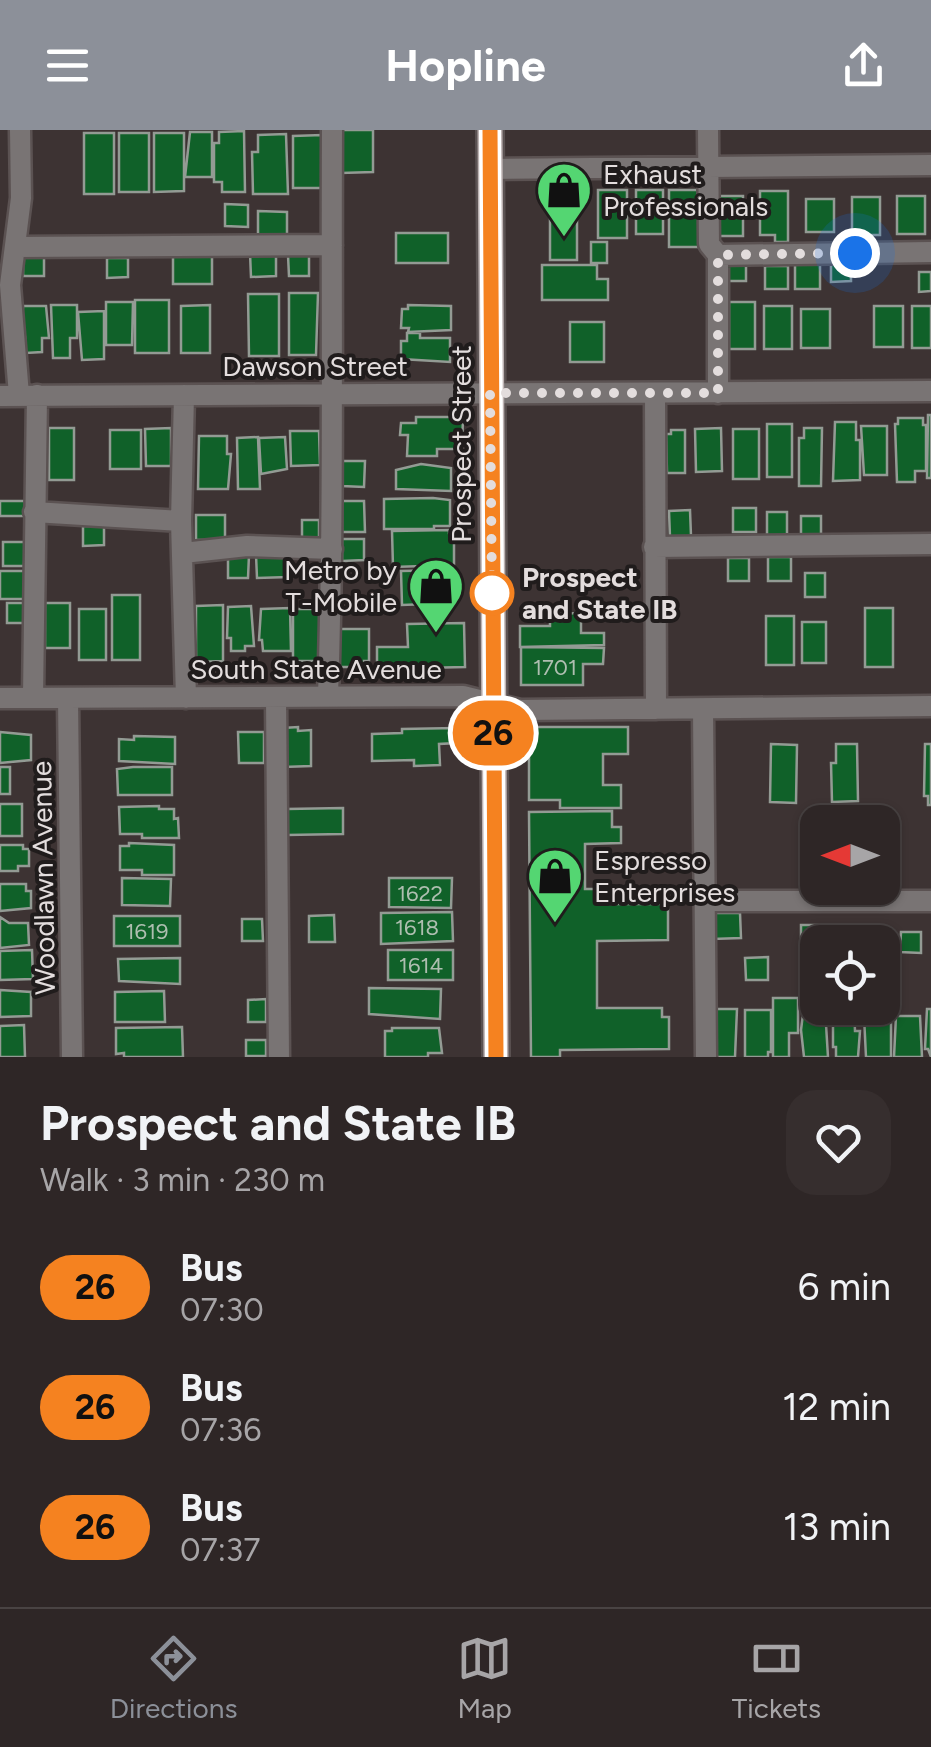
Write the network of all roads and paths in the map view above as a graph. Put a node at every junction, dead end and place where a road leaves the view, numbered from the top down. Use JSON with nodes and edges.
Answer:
{"nodes":[{"id":1,"x":20,"y":130,"type":"edge"},
{"id":2,"x":332,"y":130,"type":"edge"},
{"id":3,"x":490,"y":130,"type":"edge"},
{"id":4,"x":708,"y":130,"type":"edge"},
{"id":5,"x":931,"y":166,"type":"edge"},
{"id":6,"x":708,"y":168,"type":"junction"},
{"id":7,"x":490,"y":170,"type":"junction"},
{"id":8,"x":332,"y":245,"type":"junction"},
{"id":9,"x":16,"y":246,"type":"junction"},
{"id":10,"x":931,"y":252,"type":"edge"},
{"id":11,"x":718,"y":255,"type":"junction"},
{"id":12,"x":931,"y":391,"type":"edge"},
{"id":13,"x":490,"y":393,"type":"junction"},
{"id":14,"x":655,"y":393,"type":"junction"},
{"id":15,"x":718,"y":393,"type":"junction"},
{"id":16,"x":330,"y":394,"type":"junction"},
{"id":17,"x":184,"y":395,"type":"junction"},
{"id":18,"x":19,"y":396,"type":"edge"},
{"id":19,"x":34,"y":512,"type":"junction"},
{"id":20,"x":181,"y":521,"type":"junction"},
{"id":21,"x":931,"y":544,"type":"edge"},
{"id":22,"x":654,"y":547,"type":"junction"},
{"id":23,"x":332,"y":549,"type":"junction"},
{"id":24,"x":183,"y":552,"type":"junction"},
{"id":25,"x":328,"y":696,"type":"junction"},
{"id":26,"x":276,"y":697,"type":"junction"},
{"id":27,"x":0,"y":698,"type":"edge"},
{"id":28,"x":32,"y":698,"type":"junction"},
{"id":29,"x":68,"y":698,"type":"junction"},
{"id":30,"x":186,"y":698,"type":"junction"},
{"id":31,"x":493,"y":704,"type":"junction"},
{"id":32,"x":931,"y":706,"type":"edge"},
{"id":33,"x":703,"y":709,"type":"junction"},
{"id":34,"x":656,"y":710,"type":"junction"},
{"id":35,"x":705,"y":901,"type":"junction"},
{"id":36,"x":931,"y":901,"type":"edge"},
{"id":37,"x":72,"y":1057,"type":"edge"},
{"id":38,"x":279,"y":1057,"type":"edge"},
{"id":39,"x":496,"y":1057,"type":"edge"},
{"id":40,"x":706,"y":1057,"type":"edge"}],
"edges":[{"from":1,"to":9,"type":"street"},
{"from":2,"to":8,"type":"street"},
{"from":3,"to":7,"type":"main road","name":"Prospect Street"},
{"from":4,"to":6,"type":"street"},
{"from":5,"to":6,"type":"street"},
{"from":6,"to":7,"type":"street"},
{"from":6,"to":11,"type":"street"},
{"from":7,"to":13,"type":"main road","name":"Prospect Street"},
{"from":8,"to":9,"type":"street"},
{"from":8,"to":16,"type":"street"},
{"from":9,"to":18,"type":"street"},
{"from":10,"to":11,"type":"street"},
{"from":11,"to":15,"type":"street"},
{"from":12,"to":15,"type":"street","name":"Dawson Street"},
{"from":13,"to":14,"type":"street","name":"Dawson Street"},
{"from":13,"to":16,"type":"street","name":"Dawson Street"},
{"from":13,"to":31,"type":"main road","name":"Prospect Street"},
{"from":14,"to":15,"type":"street","name":"Dawson Street"},
{"from":14,"to":22,"type":"street"},
{"from":16,"to":17,"type":"street","name":"Dawson Street"},
{"from":16,"to":23,"type":"street"},
{"from":17,"to":18,"type":"street","name":"Dawson Street"},
{"from":17,"to":20,"type":"street"},
{"from":18,"to":19,"type":"street"},
{"from":19,"to":20,"type":"street"},
{"from":19,"to":28,"type":"street"},
{"from":20,"to":24,"type":"street"},
{"from":21,"to":22,"type":"street"},
{"from":22,"to":34,"type":"street"},
{"from":23,"to":24,"type":"street"},
{"from":23,"to":25,"type":"street"},
{"from":24,"to":30,"type":"street"},
{"from":25,"to":26,"type":"street","name":"South State Avenue"},
{"from":25,"to":31,"type":"street","name":"South State Avenue"},
{"from":26,"to":30,"type":"street","name":"South State Avenue"},
{"from":26,"to":38,"type":"street"},
{"from":27,"to":28,"type":"street","name":"South State Avenue"},
{"from":28,"to":29,"type":"street","name":"South State Avenue"},
{"from":29,"to":30,"type":"street","name":"South State Avenue"},
{"from":29,"to":37,"type":"street","name":"Woodlawn Avenue"},
{"from":31,"to":34,"type":"street","name":"South State Avenue"},
{"from":31,"to":39,"type":"main road","name":"Prospect Street"},
{"from":32,"to":33,"type":"street","name":"South State Avenue"},
{"from":33,"to":34,"type":"street","name":"South State Avenue"},
{"from":33,"to":35,"type":"street"},
{"from":35,"to":36,"type":"street"},
{"from":35,"to":40,"type":"street"}]}
